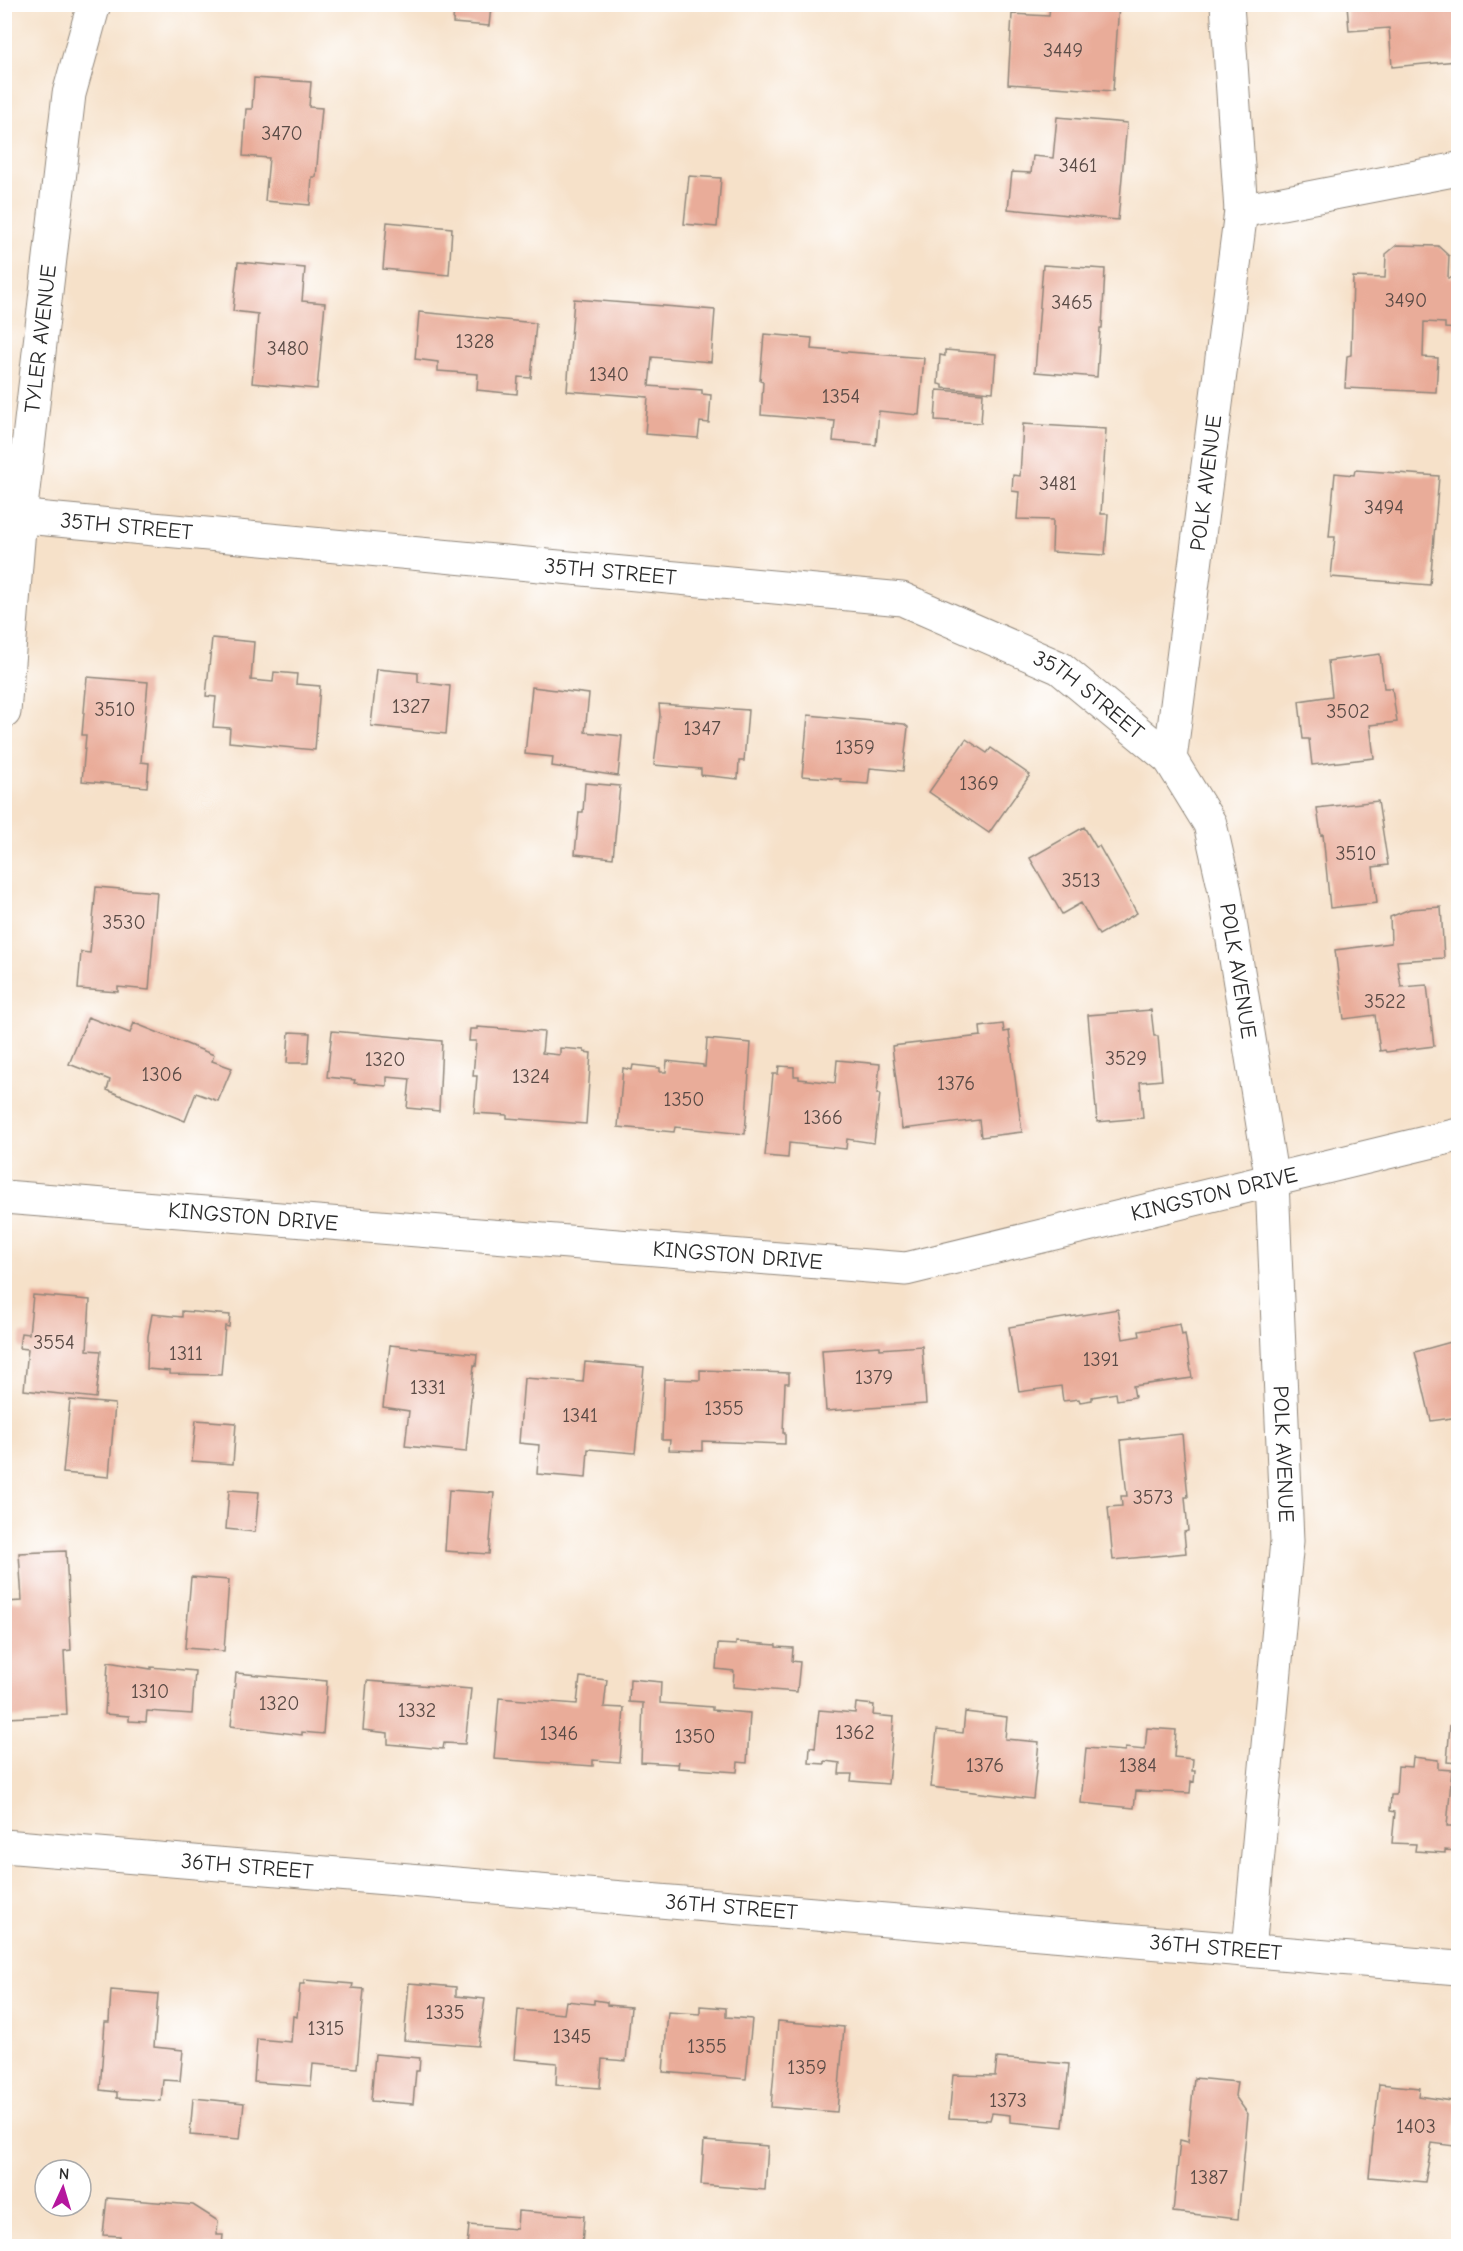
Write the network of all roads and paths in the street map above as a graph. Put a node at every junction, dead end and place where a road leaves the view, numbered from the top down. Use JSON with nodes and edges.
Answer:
{"nodes":[{"id":1,"x":94,"y":4,"type":"edge"},
{"id":2,"x":1227,"y":4,"type":"edge"},
{"id":3,"x":1458,"y":169,"type":"edge"},
{"id":4,"x":1241,"y":211,"type":"junction"},
{"id":5,"x":12,"y":516,"type":"edge"},
{"id":6,"x":4,"y":712,"type":"edge"},
{"id":7,"x":1170,"y":759,"type":"junction"},
{"id":8,"x":1458,"y":1135,"type":"edge"},
{"id":9,"x":1272,"y":1180,"type":"junction"},
{"id":10,"x":4,"y":1197,"type":"edge"},
{"id":11,"x":4,"y":1846,"type":"edge"},
{"id":12,"x":1249,"y":1950,"type":"junction"},
{"id":13,"x":1458,"y":1968,"type":"edge"}],
"edges":[{"from":1,"to":5,"type":"street","name":"TYLER AVENUE"},
{"from":2,"to":4,"type":"street","name":"POLK AVENUE"},
{"from":3,"to":4,"type":"street"},
{"from":4,"to":7,"type":"street","name":"POLK AVENUE"},
{"from":5,"to":6,"type":"street","name":"TYLER AVENUE"},
{"from":5,"to":7,"type":"street","name":"35TH STREET"},
{"from":7,"to":9,"type":"street","name":"POLK AVENUE"},
{"from":8,"to":9,"type":"street","name":"KINGSTON DRIVE"},
{"from":9,"to":10,"type":"street","name":"KINGSTON DRIVE"},
{"from":9,"to":12,"type":"street","name":"POLK AVENUE"},
{"from":11,"to":12,"type":"street","name":"36TH STREET"},
{"from":12,"to":13,"type":"street","name":"36TH STREET"}]}
